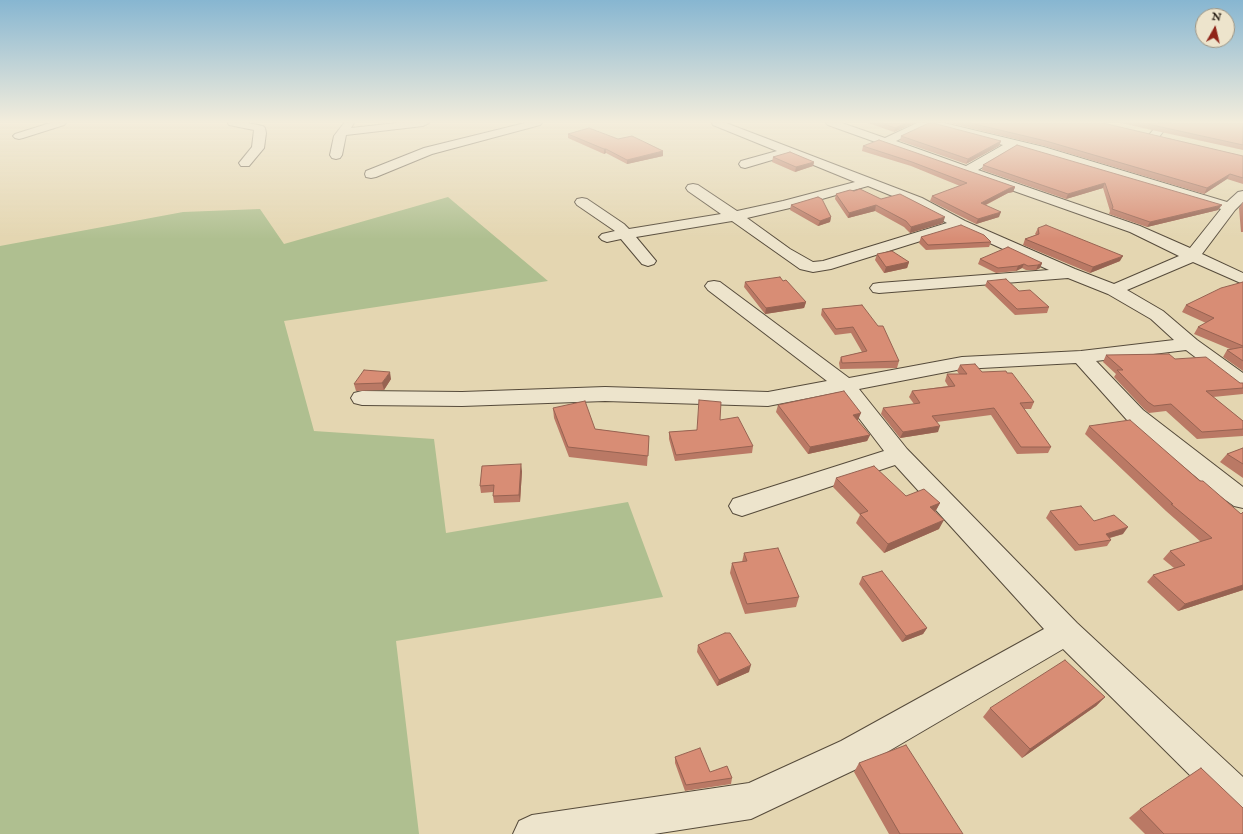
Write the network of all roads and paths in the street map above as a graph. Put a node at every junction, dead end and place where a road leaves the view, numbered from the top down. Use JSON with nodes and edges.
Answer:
{"nodes":[{"id":1,"x":401,"y":162,"type":"edge"},
{"id":2,"x":752,"y":162,"type":"edge"},
{"id":3,"x":819,"y":162,"type":"edge"},
{"id":4,"x":944,"y":162,"type":"edge"},
{"id":5,"x":982,"y":162,"type":"edge"},
{"id":6,"x":1081,"y":162,"type":"edge"},
{"id":7,"x":745,"y":164,"type":"dead end"},
{"id":8,"x":968,"y":170,"type":"junction"},
{"id":9,"x":371,"y":174,"type":"dead end"},
{"id":10,"x":869,"y":182,"type":"junction"},
{"id":11,"x":693,"y":188,"type":"dead end"},
{"id":12,"x":1243,"y":195,"type":"edge"},
{"id":13,"x":582,"y":202,"type":"dead end"},
{"id":14,"x":1230,"y":207,"type":"junction"},
{"id":15,"x":734,"y":216,"type":"junction"},
{"id":16,"x":960,"y":224,"type":"junction"},
{"id":17,"x":626,"y":234,"type":"junction"},
{"id":18,"x":607,"y":237,"type":"dead end"},
{"id":19,"x":1192,"y":256,"type":"junction"},
{"id":20,"x":648,"y":261,"type":"dead end"},
{"id":21,"x":1069,"y":273,"type":"junction"},
{"id":22,"x":1243,"y":279,"type":"edge"},
{"id":23,"x":714,"y":286,"type":"dead end"},
{"id":24,"x":879,"y":288,"type":"dead end"},
{"id":25,"x":1114,"y":290,"type":"junction"},
{"id":26,"x":1190,"y":344,"type":"junction"},
{"id":27,"x":1081,"y":357,"type":"junction"},
{"id":28,"x":1243,"y":383,"type":"edge"},
{"id":29,"x":844,"y":384,"type":"junction"},
{"id":30,"x":362,"y":398,"type":"dead end"},
{"id":31,"x":899,"y":455,"type":"junction"},
{"id":32,"x":1243,"y":499,"type":"edge"},
{"id":33,"x":742,"y":506,"type":"dead end"},
{"id":34,"x":1066,"y":632,"type":"junction"},
{"id":35,"x":1243,"y":802,"type":"edge"},
{"id":36,"x":532,"y":834,"type":"edge"}],
"edges":[{"from":1,"to":9,"type":"street"},
{"from":2,"to":7,"type":"street"},
{"from":3,"to":10,"type":"street"},
{"from":4,"to":8,"type":"street"},
{"from":5,"to":8,"type":"street"},
{"from":6,"to":14,"type":"street"},
{"from":8,"to":19,"type":"street"},
{"from":10,"to":15,"type":"street"},
{"from":10,"to":16,"type":"street"},
{"from":11,"to":15,"type":"street"},
{"from":12,"to":14,"type":"street"},
{"from":13,"to":17,"type":"street"},
{"from":14,"to":19,"type":"street"},
{"from":15,"to":16,"type":"street"},
{"from":15,"to":17,"type":"street"},
{"from":16,"to":21,"type":"street"},
{"from":17,"to":18,"type":"street"},
{"from":17,"to":20,"type":"street"},
{"from":19,"to":22,"type":"street"},
{"from":19,"to":25,"type":"street"},
{"from":21,"to":24,"type":"street"},
{"from":21,"to":25,"type":"street"},
{"from":23,"to":29,"type":"street"},
{"from":25,"to":26,"type":"street"},
{"from":26,"to":27,"type":"street"},
{"from":26,"to":28,"type":"street"},
{"from":27,"to":29,"type":"street"},
{"from":27,"to":32,"type":"street"},
{"from":29,"to":30,"type":"street"},
{"from":29,"to":31,"type":"street"},
{"from":31,"to":33,"type":"street"},
{"from":31,"to":34,"type":"street"},
{"from":34,"to":35,"type":"street"},
{"from":34,"to":36,"type":"street"}]}
